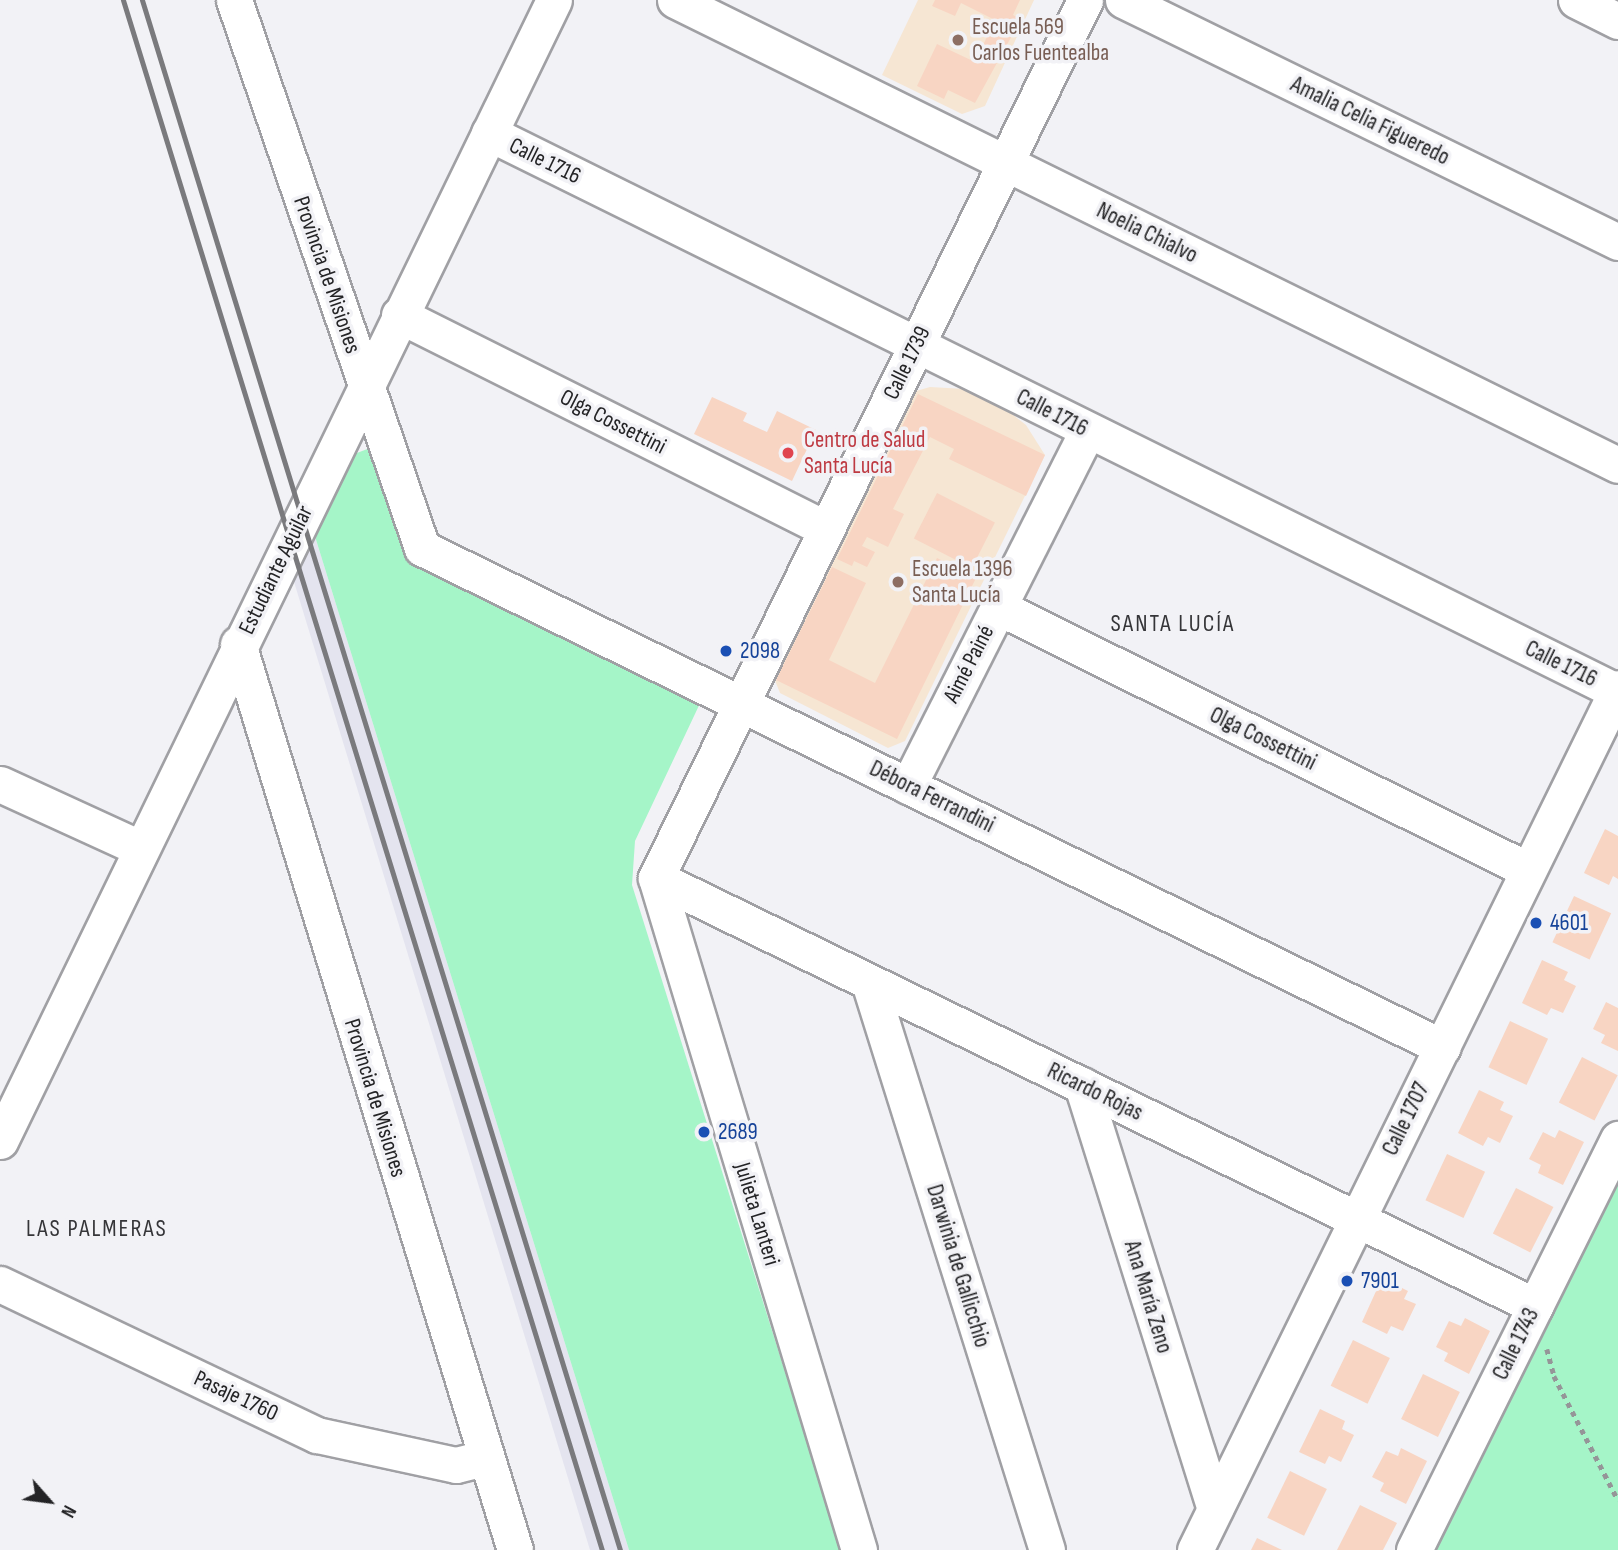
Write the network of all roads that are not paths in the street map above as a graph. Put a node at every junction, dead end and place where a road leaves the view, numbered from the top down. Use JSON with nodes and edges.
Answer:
{"nodes":[{"id":1,"x":234,"y":0,"type":"edge"},
{"id":2,"x":554,"y":0,"type":"edge"},
{"id":3,"x":675,"y":0,"type":"edge"},
{"id":4,"x":1085,"y":0,"type":"edge"},
{"id":5,"x":1123,"y":0,"type":"edge"},
{"id":6,"x":1576,"y":0,"type":"edge"},
{"id":7,"x":1618,"y":21,"type":"edge"},
{"id":8,"x":489,"y":133,"type":"junction"},
{"id":9,"x":1005,"y":163,"type":"junction"},
{"id":10,"x":1618,"y":242,"type":"edge"},
{"id":11,"x":399,"y":316,"type":"junction"},
{"id":12,"x":916,"y":344,"type":"junction"},
{"id":13,"x":364,"y":387,"type":"junction"},
{"id":14,"x":1087,"y":431,"type":"junction"},
{"id":15,"x":1618,"y":465,"type":"edge"},
{"id":16,"x":826,"y":529,"type":"junction"},
{"id":17,"x":422,"y":548,"type":"joint"},
{"id":18,"x":998,"y":607,"type":"junction"},
{"id":19,"x":239,"y":644,"type":"junction"},
{"id":20,"x":1618,"y":690,"type":"edge"},
{"id":21,"x":741,"y":704,"type":"junction"},
{"id":22,"x":0,"y":784,"type":"edge"},
{"id":23,"x":908,"y":786,"type":"junction"},
{"id":24,"x":140,"y":849,"type":"junction"},
{"id":25,"x":1528,"y":870,"type":"junction"},
{"id":26,"x":656,"y":878,"type":"junction"},
{"id":27,"x":869,"y":982,"type":"junction"},
{"id":28,"x":1441,"y":1047,"type":"junction"},
{"id":29,"x":1082,"y":1085,"type":"junction"},
{"id":30,"x":1618,"y":1139,"type":"edge"},
{"id":31,"x":0,"y":1141,"type":"edge"},
{"id":32,"x":1357,"y":1220,"type":"junction"},
{"id":33,"x":0,"y":1284,"type":"edge"},
{"id":34,"x":1535,"y":1306,"type":"junction"},
{"id":35,"x":484,"y":1458,"type":"junction"},
{"id":36,"x":1215,"y":1509,"type":"junction"},
{"id":37,"x":514,"y":1550,"type":"edge"},
{"id":38,"x":859,"y":1550,"type":"edge"},
{"id":39,"x":1047,"y":1550,"type":"edge"},
{"id":40,"x":1195,"y":1550,"type":"edge"},
{"id":41,"x":1413,"y":1550,"type":"edge"}],
"edges":[{"from":1,"to":13,"type":"street","name":"Provincia de Misiones"},
{"from":2,"to":8,"type":"street","name":"Estudiante Aguilar"},
{"from":3,"to":9,"type":"street","name":"Noelia Chialvo"},
{"from":4,"to":9,"type":"street","name":"Calle 1739"},
{"from":5,"to":10,"type":"street","name":"Amalia Celia Figueredo"},
{"from":6,"to":7,"type":"street"},
{"from":8,"to":11,"type":"street","name":"Estudiante Aguilar"},
{"from":8,"to":12,"type":"street","name":"Calle 1716"},
{"from":9,"to":12,"type":"street","name":"Calle 1739"},
{"from":9,"to":15,"type":"street","name":"Noelia Chialvo"},
{"from":11,"to":13,"type":"street","name":"Estudiante Aguilar"},
{"from":11,"to":16,"type":"street","name":"Olga Cossettini"},
{"from":12,"to":14,"type":"street","name":"Calle 1716"},
{"from":12,"to":16,"type":"street","name":"Calle 1739"},
{"from":13,"to":17,"type":"street","name":"Provincia de Misiones"},
{"from":13,"to":19,"type":"street","name":"Estudiante Aguilar"},
{"from":14,"to":18,"type":"street","name":"Aimé Painé"},
{"from":14,"to":20,"type":"street","name":"Calle 1716"},
{"from":16,"to":21,"type":"street","name":"Calle 1739"},
{"from":17,"to":21,"type":"street","name":"Débora Ferrandini"},
{"from":18,"to":23,"type":"street","name":"Aimé Painé"},
{"from":18,"to":25,"type":"street","name":"Olga Cossettini"},
{"from":19,"to":24,"type":"street","name":"Estudiante Aguilar"},
{"from":19,"to":35,"type":"street","name":"Provincia de Misiones"},
{"from":20,"to":25,"type":"street","name":"Calle 1707"},
{"from":21,"to":23,"type":"street","name":"Débora Ferrandini"},
{"from":21,"to":26,"type":"street","name":"Calle 1739"},
{"from":22,"to":24,"type":"street"},
{"from":23,"to":28,"type":"street","name":"Débora Ferrandini"},
{"from":24,"to":31,"type":"street","name":"Estudiante Aguilar"},
{"from":25,"to":28,"type":"street","name":"Calle 1707"},
{"from":26,"to":27,"type":"street","name":"Ricardo Rojas"},
{"from":26,"to":38,"type":"street","name":"Julieta Lanteri"},
{"from":27,"to":29,"type":"street","name":"Ricardo Rojas"},
{"from":27,"to":39,"type":"street","name":"Darwinia de Gallicchio"},
{"from":28,"to":32,"type":"street","name":"Calle 1707"},
{"from":29,"to":32,"type":"street","name":"Ricardo Rojas"},
{"from":29,"to":36,"type":"street","name":"Ana María Zeno"},
{"from":30,"to":34,"type":"street","name":"Calle 1743"},
{"from":32,"to":34,"type":"street","name":"Ricardo Rojas"},
{"from":32,"to":36,"type":"street","name":"Calle 1707"},
{"from":33,"to":35,"type":"street","name":"Pasaje 1760"},
{"from":34,"to":41,"type":"street","name":"Calle 1743"},
{"from":35,"to":37,"type":"street","name":"Provincia de Misiones"},
{"from":36,"to":40,"type":"street","name":"Calle 1707"}]}
